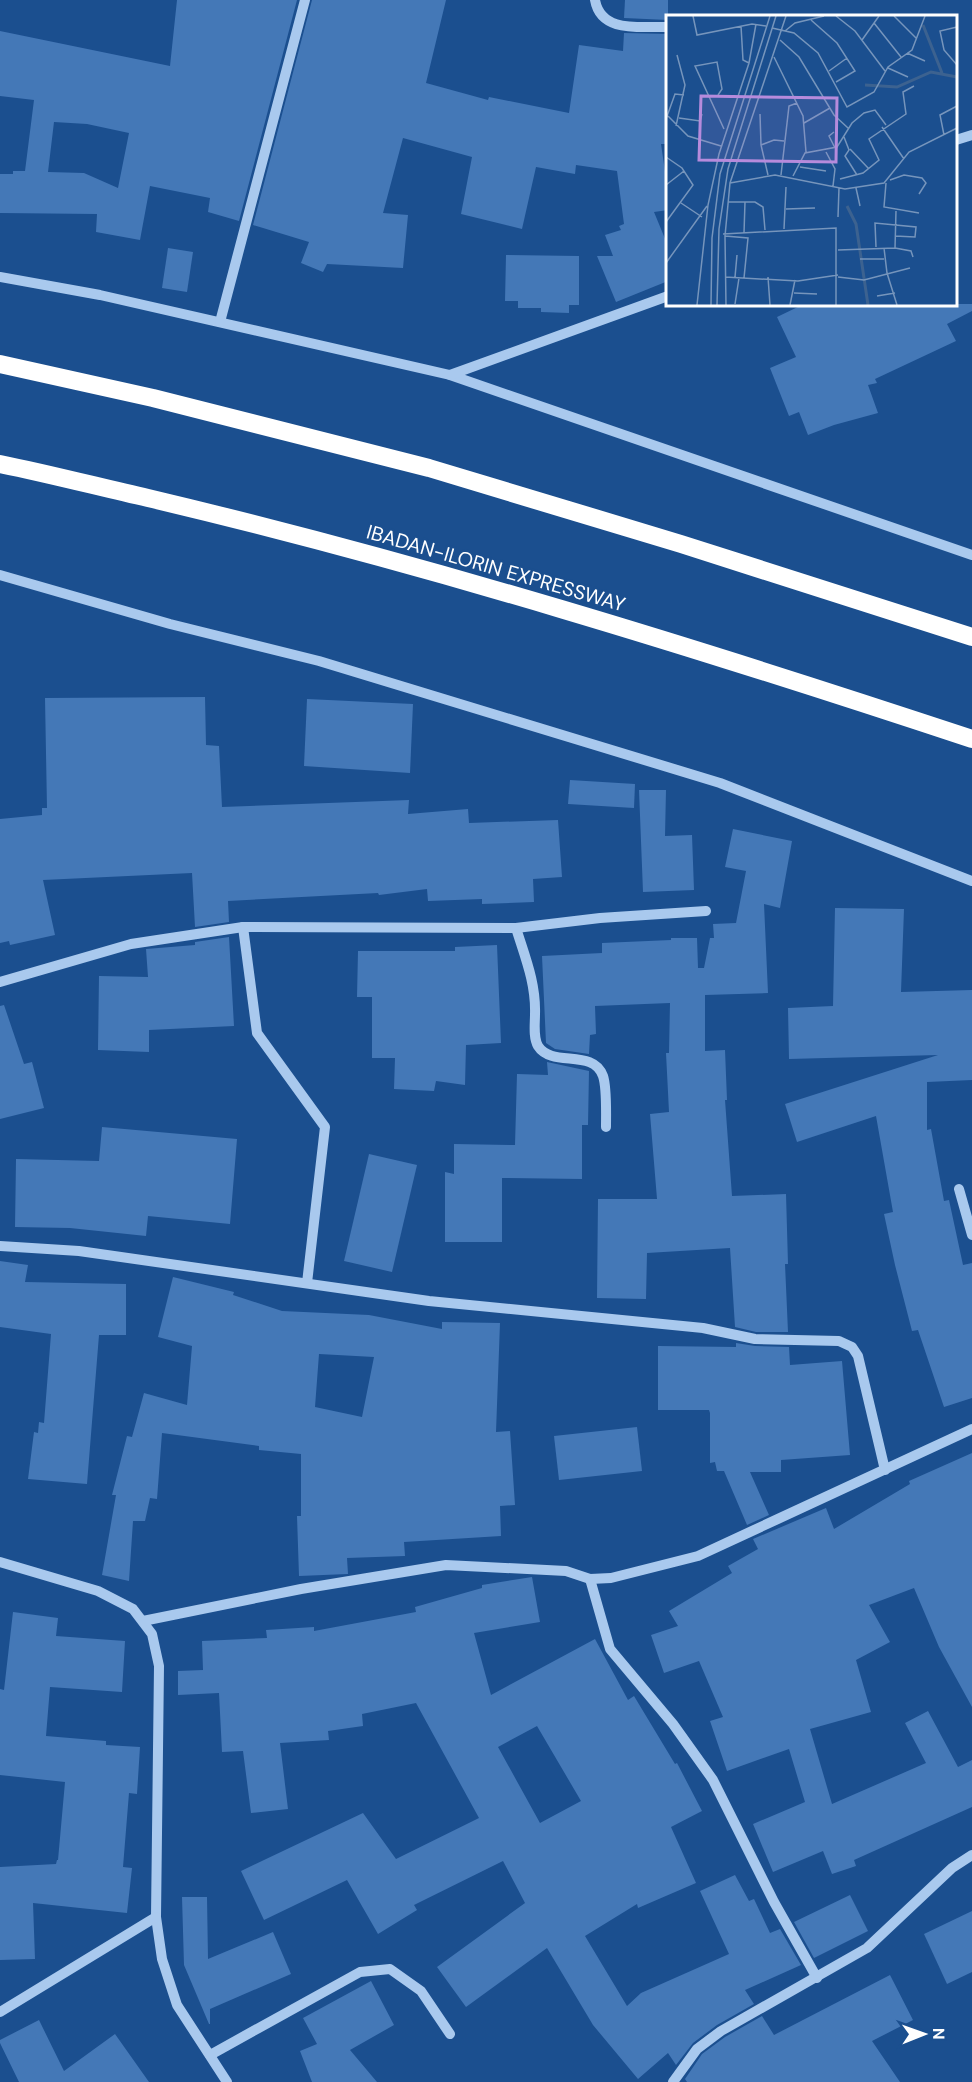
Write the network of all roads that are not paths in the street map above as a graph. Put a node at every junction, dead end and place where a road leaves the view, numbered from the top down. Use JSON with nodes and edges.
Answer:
{"nodes":[{"id":1,"x":305,"y":0,"type":"edge"},
{"id":2,"x":595,"y":0,"type":"edge"},
{"id":3,"x":666,"y":27,"type":"edge"},
{"id":4,"x":972,"y":135,"type":"edge"},
{"id":5,"x":957,"y":140,"type":"edge"},
{"id":6,"x":0,"y":277,"type":"edge"},
{"id":7,"x":666,"y":297,"type":"edge"},
{"id":8,"x":220,"y":321,"type":"junction"},
{"id":9,"x":0,"y":364,"type":"edge"},
{"id":10,"x":450,"y":375,"type":"junction"},
{"id":11,"x":0,"y":464,"type":"edge"},
{"id":12,"x":972,"y":555,"type":"edge"},
{"id":13,"x":0,"y":575,"type":"edge"},
{"id":14,"x":972,"y":637,"type":"edge"},
{"id":15,"x":972,"y":739,"type":"edge"},
{"id":16,"x":972,"y":881,"type":"edge"},
{"id":17,"x":706,"y":911,"type":"dead end"},
{"id":18,"x":243,"y":927,"type":"junction"},
{"id":19,"x":516,"y":928,"type":"junction"},
{"id":20,"x":0,"y":982,"type":"edge"},
{"id":21,"x":606,"y":1127,"type":"dead end"},
{"id":22,"x":959,"y":1189,"type":"dead end"},
{"id":23,"x":972,"y":1235,"type":"edge"},
{"id":24,"x":0,"y":1246,"type":"edge"},
{"id":25,"x":307,"y":1283,"type":"junction"},
{"id":26,"x":972,"y":1430,"type":"edge"},
{"id":27,"x":885,"y":1470,"type":"junction"},
{"id":28,"x":0,"y":1562,"type":"edge"},
{"id":29,"x":590,"y":1580,"type":"junction"},
{"id":30,"x":142,"y":1622,"type":"junction"},
{"id":31,"x":972,"y":1855,"type":"edge"},
{"id":32,"x":156,"y":1917,"type":"junction"},
{"id":33,"x":817,"y":1978,"type":"junction"},
{"id":34,"x":0,"y":2012,"type":"edge"},
{"id":35,"x":450,"y":2034,"type":"dead end"},
{"id":36,"x":210,"y":2055,"type":"junction"},
{"id":37,"x":227,"y":2082,"type":"edge"},
{"id":38,"x":673,"y":2082,"type":"edge"}],
"edges":[{"from":1,"to":8,"type":"street"},
{"from":2,"to":3,"type":"street"},
{"from":4,"to":5,"type":"street"},
{"from":6,"to":8,"type":"street"},
{"from":7,"to":10,"type":"street"},
{"from":8,"to":10,"type":"street"},
{"from":9,"to":14,"type":"highway"},
{"from":10,"to":12,"type":"street"},
{"from":11,"to":15,"type":"highway","name":"IBADAN-ILORIN EXPRESSWAY"},
{"from":13,"to":16,"type":"street"},
{"from":17,"to":19,"type":"street"},
{"from":18,"to":19,"type":"street"},
{"from":18,"to":20,"type":"street"},
{"from":18,"to":25,"type":"street"},
{"from":19,"to":21,"type":"street"},
{"from":22,"to":23,"type":"street"},
{"from":24,"to":25,"type":"street"},
{"from":25,"to":27,"type":"street"},
{"from":26,"to":27,"type":"street"},
{"from":27,"to":29,"type":"street"},
{"from":28,"to":30,"type":"street"},
{"from":29,"to":30,"type":"street"},
{"from":29,"to":33,"type":"street"},
{"from":30,"to":32,"type":"street"},
{"from":31,"to":33,"type":"street"},
{"from":32,"to":34,"type":"street"},
{"from":32,"to":36,"type":"street"},
{"from":33,"to":38,"type":"street"},
{"from":35,"to":36,"type":"street"},
{"from":36,"to":37,"type":"street"}]}
